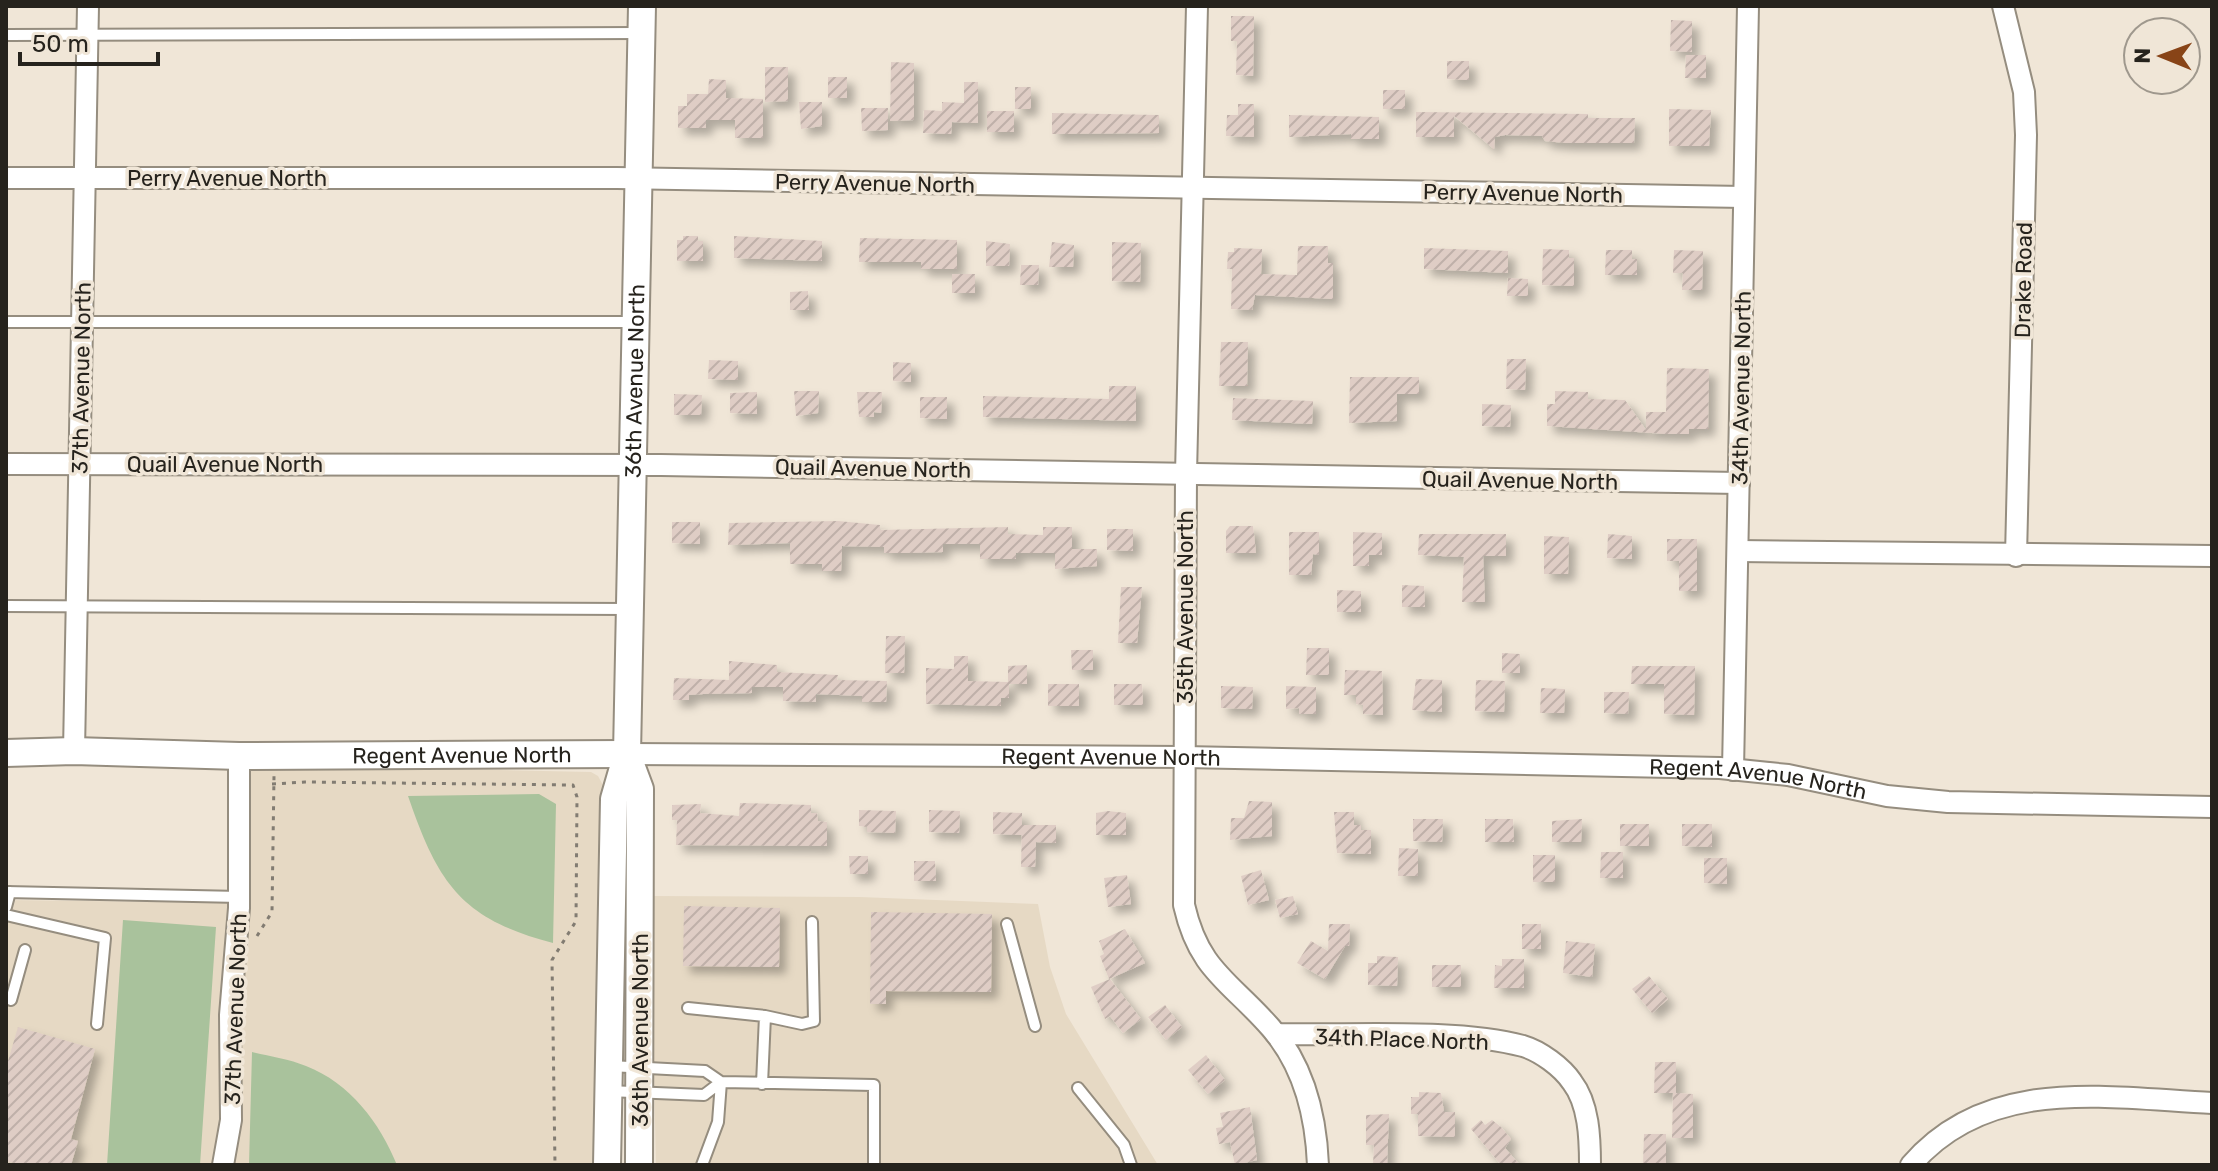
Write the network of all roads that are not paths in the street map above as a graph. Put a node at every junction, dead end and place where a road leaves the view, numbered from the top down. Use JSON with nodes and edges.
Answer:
{"nodes":[{"id":1,"x":88,"y":6,"type":"edge"},
{"id":2,"x":642,"y":6,"type":"edge"},
{"id":3,"x":1197,"y":6,"type":"edge"},
{"id":4,"x":1748,"y":6,"type":"edge"},
{"id":5,"x":2003,"y":6,"type":"edge"},
{"id":6,"x":642,"y":33,"type":"junction"},
{"id":7,"x":6,"y":35,"type":"edge"},
{"id":8,"x":87,"y":35,"type":"junction"},
{"id":9,"x":6,"y":178,"type":"edge"},
{"id":10,"x":84,"y":178,"type":"junction"},
{"id":11,"x":639,"y":179,"type":"junction"},
{"id":12,"x":1192,"y":188,"type":"junction"},
{"id":13,"x":1744,"y":197,"type":"junction"},
{"id":14,"x":6,"y":322,"type":"edge"},
{"id":15,"x":82,"y":322,"type":"junction"},
{"id":16,"x":636,"y":322,"type":"junction"},
{"id":17,"x":6,"y":464,"type":"edge"},
{"id":18,"x":79,"y":464,"type":"junction"},
{"id":19,"x":634,"y":465,"type":"junction"},
{"id":20,"x":1186,"y":474,"type":"junction"},
{"id":21,"x":1739,"y":483,"type":"junction"},
{"id":22,"x":1738,"y":551,"type":"junction"},
{"id":23,"x":2016,"y":556,"type":"junction"},
{"id":24,"x":2212,"y":556,"type":"edge"},
{"id":25,"x":6,"y":606,"type":"edge"},
{"id":26,"x":77,"y":606,"type":"junction"},
{"id":27,"x":631,"y":609,"type":"junction"},
{"id":28,"x":74,"y":751,"type":"junction"},
{"id":29,"x":6,"y":753,"type":"edge"},
{"id":30,"x":627,"y":754,"type":"junction"},
{"id":31,"x":239,"y":756,"type":"junction"},
{"id":32,"x":1184,"y":757,"type":"junction"},
{"id":33,"x":1733,"y":770,"type":"junction"},
{"id":34,"x":2212,"y":807,"type":"edge"},
{"id":35,"x":8,"y":892,"type":"edge"},
{"id":36,"x":240,"y":897,"type":"junction"},
{"id":37,"x":6,"y":907,"type":"edge"},
{"id":38,"x":6,"y":915,"type":"edge"},
{"id":39,"x":812,"y":922,"type":"dead end"},
{"id":40,"x":1007,"y":924,"type":"dead end"},
{"id":41,"x":25,"y":950,"type":"dead end"},
{"id":42,"x":11,"y":1000,"type":"dead end"},
{"id":43,"x":688,"y":1008,"type":"dead end"},
{"id":44,"x":765,"y":1016,"type":"junction"},
{"id":45,"x":97,"y":1024,"type":"dead end"},
{"id":46,"x":1035,"y":1026,"type":"dead end"},
{"id":47,"x":1276,"y":1034,"type":"junction"},
{"id":48,"x":608,"y":1078,"type":"junction"},
{"id":49,"x":640,"y":1080,"type":"junction"},
{"id":50,"x":721,"y":1082,"type":"junction"},
{"id":51,"x":762,"y":1084,"type":"junction"},
{"id":52,"x":1078,"y":1088,"type":"dead end"},
{"id":53,"x":2212,"y":1103,"type":"edge"},
{"id":54,"x":223,"y":1165,"type":"edge"},
{"id":55,"x":607,"y":1165,"type":"edge"},
{"id":56,"x":639,"y":1165,"type":"edge"},
{"id":57,"x":702,"y":1165,"type":"edge"},
{"id":58,"x":874,"y":1165,"type":"edge"},
{"id":59,"x":1131,"y":1165,"type":"edge"},
{"id":60,"x":1318,"y":1165,"type":"edge"},
{"id":61,"x":1590,"y":1165,"type":"edge"},
{"id":62,"x":1911,"y":1165,"type":"edge"}],
"edges":[{"from":1,"to":8,"type":"street","name":"37th Avenue North"},
{"from":2,"to":6,"type":"street","name":"36th Avenue North"},
{"from":3,"to":12,"type":"street","name":"35th Avenue North"},
{"from":4,"to":13,"type":"street","name":"34th Avenue North"},
{"from":5,"to":23,"type":"street","name":"Drake Road"},
{"from":6,"to":8,"type":"lane"},
{"from":6,"to":11,"type":"street","name":"36th Avenue North"},
{"from":7,"to":8,"type":"lane"},
{"from":8,"to":10,"type":"street","name":"37th Avenue North"},
{"from":9,"to":10,"type":"street","name":"Perry Avenue North"},
{"from":10,"to":11,"type":"street","name":"Perry Avenue North"},
{"from":10,"to":15,"type":"street","name":"37th Avenue North"},
{"from":11,"to":12,"type":"street","name":"Perry Avenue North"},
{"from":11,"to":16,"type":"street","name":"36th Avenue North"},
{"from":12,"to":13,"type":"street","name":"Perry Avenue North"},
{"from":12,"to":20,"type":"street","name":"35th Avenue North"},
{"from":13,"to":21,"type":"street","name":"34th Avenue North"},
{"from":14,"to":15,"type":"lane"},
{"from":15,"to":16,"type":"lane"},
{"from":15,"to":18,"type":"street","name":"37th Avenue North"},
{"from":16,"to":19,"type":"street","name":"36th Avenue North"},
{"from":17,"to":18,"type":"street","name":"Quail Avenue North"},
{"from":18,"to":19,"type":"street","name":"Quail Avenue North"},
{"from":18,"to":26,"type":"street","name":"37th Avenue North"},
{"from":19,"to":20,"type":"street","name":"Quail Avenue North"},
{"from":19,"to":27,"type":"street","name":"36th Avenue North"},
{"from":20,"to":21,"type":"street","name":"Quail Avenue North"},
{"from":20,"to":32,"type":"street","name":"35th Avenue North"},
{"from":21,"to":22,"type":"street","name":"34th Avenue North"},
{"from":22,"to":23,"type":"street"},
{"from":22,"to":33,"type":"street","name":"34th Avenue North"},
{"from":23,"to":24,"type":"street"},
{"from":25,"to":26,"type":"lane"},
{"from":26,"to":27,"type":"lane"},
{"from":26,"to":28,"type":"street","name":"37th Avenue North"},
{"from":27,"to":30,"type":"street","name":"36th Avenue North"},
{"from":28,"to":29,"type":"street","name":"Regent Avenue North"},
{"from":28,"to":31,"type":"street","name":"Regent Avenue North"},
{"from":30,"to":31,"type":"street","name":"Regent Avenue North"},
{"from":30,"to":32,"type":"street","name":"Regent Avenue North"},
{"from":30,"to":48,"type":"street","name":"36th Avenue North"},
{"from":30,"to":49,"type":"street","name":"36th Avenue North"},
{"from":31,"to":36,"type":"street","name":"37th Avenue North"},
{"from":32,"to":33,"type":"street","name":"Regent Avenue North"},
{"from":32,"to":47,"type":"street","name":"35th Avenue North"},
{"from":33,"to":34,"type":"street","name":"Regent Avenue North"},
{"from":35,"to":36,"type":"lane"},
{"from":35,"to":37,"type":"lane"},
{"from":36,"to":54,"type":"street","name":"37th Avenue North"},
{"from":38,"to":45,"type":"lane"},
{"from":39,"to":44,"type":"lane"},
{"from":40,"to":46,"type":"lane"},
{"from":41,"to":42,"type":"lane"},
{"from":43,"to":44,"type":"lane"},
{"from":44,"to":51,"type":"lane"},
{"from":47,"to":60,"type":"street","name":"35th Avenue North"},
{"from":47,"to":61,"type":"street","name":"34th Place North"},
{"from":48,"to":49,"type":"lane"},
{"from":48,"to":49,"type":"lane"},
{"from":48,"to":55,"type":"street","name":"36th Avenue North"},
{"from":49,"to":50,"type":"lane"},
{"from":49,"to":50,"type":"lane"},
{"from":49,"to":56,"type":"street","name":"36th Avenue North"},
{"from":50,"to":51,"type":"lane"},
{"from":50,"to":57,"type":"lane"},
{"from":51,"to":58,"type":"lane"},
{"from":52,"to":59,"type":"lane"},
{"from":53,"to":62,"type":"street"}]}
